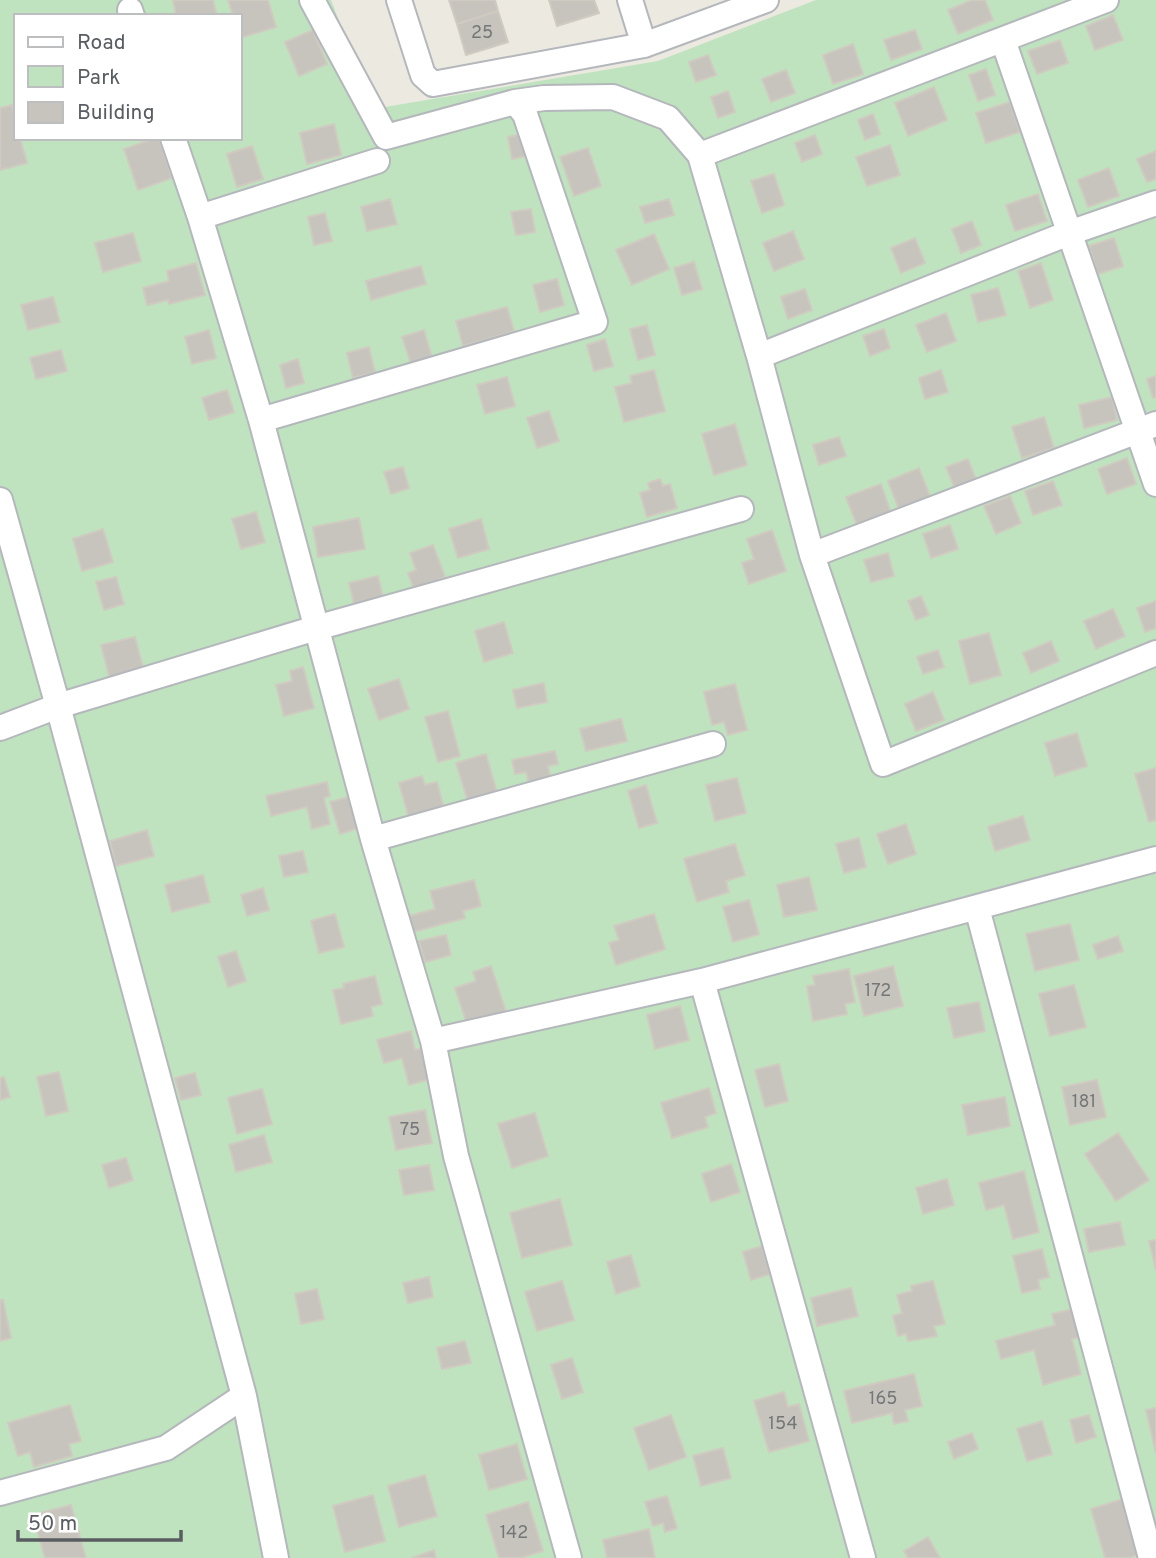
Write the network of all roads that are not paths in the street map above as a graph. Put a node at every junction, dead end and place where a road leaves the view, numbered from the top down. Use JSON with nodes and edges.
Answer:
{"nodes":[{"id":1,"x":312,"y":0,"type":"edge"},
{"id":2,"x":399,"y":0,"type":"edge"},
{"id":3,"x":630,"y":0,"type":"edge"},
{"id":4,"x":765,"y":0,"type":"edge"},
{"id":5,"x":1105,"y":0,"type":"edge"},
{"id":6,"x":1003,"y":40,"type":"junction"},
{"id":7,"x":644,"y":45,"type":"junction"},
{"id":8,"x":515,"y":102,"type":"junction"},
{"id":9,"x":174,"y":140,"type":"edge"},
{"id":10,"x":700,"y":155,"type":"junction"},
{"id":11,"x":377,"y":161,"type":"dead end"},
{"id":12,"x":1156,"y":203,"type":"edge"},
{"id":13,"x":200,"y":217,"type":"junction"},
{"id":14,"x":1069,"y":233,"type":"junction"},
{"id":15,"x":759,"y":356,"type":"junction"},
{"id":16,"x":261,"y":421,"type":"junction"},
{"id":17,"x":1147,"y":427,"type":"edge"},
{"id":18,"x":1156,"y":484,"type":"edge"},
{"id":19,"x":0,"y":500,"type":"edge"},
{"id":20,"x":741,"y":509,"type":"dead end"},
{"id":21,"x":813,"y":555,"type":"junction"},
{"id":22,"x":316,"y":628,"type":"junction"},
{"id":23,"x":1156,"y":653,"type":"edge"},
{"id":24,"x":58,"y":706,"type":"junction"},
{"id":25,"x":0,"y":728,"type":"edge"},
{"id":26,"x":713,"y":744,"type":"dead end"},
{"id":27,"x":373,"y":839,"type":"junction"},
{"id":28,"x":1156,"y":859,"type":"edge"},
{"id":29,"x":977,"y":908,"type":"junction"},
{"id":30,"x":702,"y":981,"type":"junction"},
{"id":31,"x":433,"y":1041,"type":"junction"},
{"id":32,"x":244,"y":1396,"type":"junction"},
{"id":33,"x":0,"y":1493,"type":"edge"},
{"id":34,"x":276,"y":1558,"type":"edge"},
{"id":35,"x":569,"y":1558,"type":"edge"},
{"id":36,"x":863,"y":1558,"type":"edge"},
{"id":37,"x":1151,"y":1558,"type":"edge"}],
"edges":[{"from":1,"to":8,"type":"street"},
{"from":2,"to":7,"type":"street"},
{"from":3,"to":7,"type":"street"},
{"from":4,"to":7,"type":"street"},
{"from":5,"to":6,"type":"street"},
{"from":6,"to":10,"type":"street"},
{"from":6,"to":14,"type":"street"},
{"from":8,"to":10,"type":"street"},
{"from":8,"to":16,"type":"street"},
{"from":9,"to":13,"type":"street"},
{"from":10,"to":15,"type":"street"},
{"from":11,"to":13,"type":"street"},
{"from":12,"to":14,"type":"street"},
{"from":13,"to":16,"type":"street"},
{"from":14,"to":15,"type":"street"},
{"from":14,"to":17,"type":"street"},
{"from":15,"to":21,"type":"street"},
{"from":16,"to":22,"type":"street"},
{"from":17,"to":18,"type":"street"},
{"from":17,"to":21,"type":"street"},
{"from":19,"to":24,"type":"street"},
{"from":20,"to":22,"type":"street"},
{"from":21,"to":23,"type":"street"},
{"from":22,"to":24,"type":"street"},
{"from":22,"to":27,"type":"street"},
{"from":24,"to":25,"type":"street"},
{"from":24,"to":32,"type":"street"},
{"from":26,"to":27,"type":"street"},
{"from":27,"to":31,"type":"street"},
{"from":28,"to":29,"type":"street"},
{"from":29,"to":30,"type":"street"},
{"from":29,"to":37,"type":"street"},
{"from":30,"to":31,"type":"street"},
{"from":30,"to":36,"type":"street"},
{"from":31,"to":35,"type":"street"},
{"from":32,"to":33,"type":"street"},
{"from":32,"to":34,"type":"street"}]}
